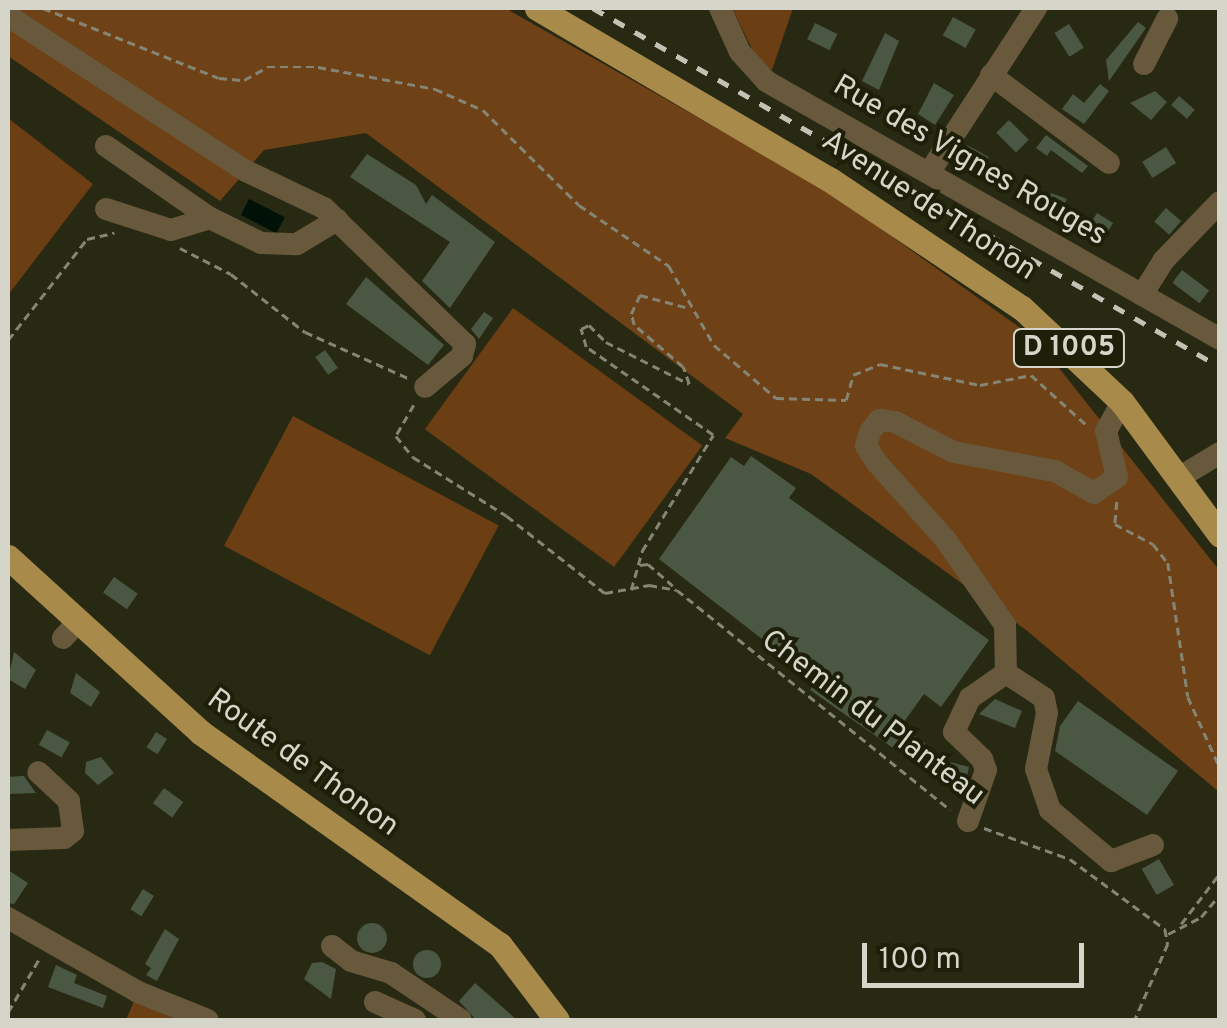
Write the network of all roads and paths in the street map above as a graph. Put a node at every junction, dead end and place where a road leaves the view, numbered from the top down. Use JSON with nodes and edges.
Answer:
{"nodes":[{"id":1,"x":43,"y":8,"type":"edge"},
{"id":2,"x":538,"y":8,"type":"edge"},
{"id":3,"x":720,"y":8,"type":"edge"},
{"id":4,"x":1036,"y":8,"type":"edge"},
{"id":5,"x":8,"y":16,"type":"edge"},
{"id":6,"x":1167,"y":19,"type":"dead end"},
{"id":7,"x":1144,"y":64,"type":"dead end"},
{"id":8,"x":991,"y":75,"type":"junction"},
{"id":9,"x":106,"y":146,"type":"dead end"},
{"id":10,"x":1109,"y":163,"type":"dead end"},
{"id":11,"x":933,"y":167,"type":"junction"},
{"id":12,"x":1220,"y":202,"type":"edge"},
{"id":13,"x":106,"y":208,"type":"dead end"},
{"id":14,"x":210,"y":218,"type":"junction"},
{"id":15,"x":337,"y":220,"type":"junction"},
{"id":16,"x":128,"y":235,"type":"dead end"},
{"id":17,"x":167,"y":244,"type":"dead end"},
{"id":18,"x":1142,"y":295,"type":"junction"},
{"id":19,"x":691,"y":309,"type":"junction"},
{"id":20,"x":1220,"y":339,"type":"edge"},
{"id":21,"x":8,"y":340,"type":"edge"},
{"id":22,"x":424,"y":386,"type":"junction"},
{"id":23,"x":1122,"y":402,"type":"junction"},
{"id":24,"x":1106,"y":440,"type":"junction"},
{"id":25,"x":1220,"y":453,"type":"edge"},
{"id":26,"x":1117,"y":477,"type":"junction"},
{"id":27,"x":1180,"y":477,"type":"junction"},
{"id":28,"x":1220,"y":535,"type":"edge"},
{"id":29,"x":8,"y":558,"type":"edge"},
{"id":30,"x":638,"y":565,"type":"junction"},
{"id":31,"x":677,"y":590,"type":"junction"},
{"id":32,"x":630,"y":591,"type":"junction"},
{"id":33,"x":1006,"y":673,"type":"junction"},
{"id":34,"x":1220,"y":768,"type":"edge"},
{"id":35,"x":38,"y":772,"type":"dead end"},
{"id":36,"x":968,"y":821,"type":"junction"},
{"id":37,"x":8,"y":840,"type":"edge"},
{"id":38,"x":1153,"y":845,"type":"dead end"},
{"id":39,"x":1220,"y":873,"type":"edge"},
{"id":40,"x":1220,"y":894,"type":"edge"},
{"id":41,"x":8,"y":918,"type":"edge"},
{"id":42,"x":1180,"y":925,"type":"junction"},
{"id":43,"x":1168,"y":934,"type":"junction"},
{"id":44,"x":50,"y":940,"type":"junction"},
{"id":45,"x":332,"y":946,"type":"dead end"},
{"id":46,"x":375,"y":1002,"type":"dead end"},
{"id":47,"x":8,"y":1012,"type":"edge"},
{"id":48,"x":208,"y":1020,"type":"edge"},
{"id":49,"x":415,"y":1020,"type":"edge"},
{"id":50,"x":461,"y":1020,"type":"edge"},
{"id":51,"x":557,"y":1020,"type":"edge"},
{"id":52,"x":1135,"y":1020,"type":"edge"}],
"edges":[{"from":1,"to":19,"type":"path"},
{"from":2,"to":23,"type":"main road","name":"Avenue de Thonon","number":"D 1005"},
{"from":3,"to":11,"type":"street","name":"Rue des Vignes Rouges"},
{"from":4,"to":8,"type":"street"},
{"from":5,"to":15,"type":"street"},
{"from":6,"to":7,"type":"street"},
{"from":8,"to":10,"type":"street"},
{"from":8,"to":11,"type":"street"},
{"from":9,"to":14,"type":"street"},
{"from":11,"to":18,"type":"street","name":"Rue des Vignes Rouges"},
{"from":12,"to":18,"type":"street"},
{"from":13,"to":14,"type":"street"},
{"from":14,"to":15,"type":"street"},
{"from":15,"to":22,"type":"street"},
{"from":16,"to":21,"type":"path"},
{"from":17,"to":22,"type":"path"},
{"from":18,"to":20,"type":"street","name":"Rue des Vignes Rouges"},
{"from":19,"to":24,"type":"path"},
{"from":19,"to":30,"type":"path"},
{"from":22,"to":32,"type":"path"},
{"from":23,"to":24,"type":"street"},
{"from":23,"to":27,"type":"main road","name":"Avenue de Thonon","number":"D 1005"},
{"from":24,"to":26,"type":"street"},
{"from":25,"to":27,"type":"street"},
{"from":26,"to":33,"type":"street"},
{"from":26,"to":34,"type":"path"},
{"from":27,"to":28,"type":"main road","name":"Avenue de Thonon","number":"D 1005"},
{"from":29,"to":51,"type":"main road","name":"Route de Thonon"},
{"from":30,"to":31,"type":"path","name":"Chemin du Planteau"},
{"from":30,"to":32,"type":"path"},
{"from":31,"to":32,"type":"path"},
{"from":31,"to":36,"type":"path","name":"Chemin du Planteau"},
{"from":33,"to":36,"type":"street"},
{"from":33,"to":38,"type":"street"},
{"from":35,"to":37,"type":"street"},
{"from":36,"to":43,"type":"path","name":"Chemin du Planteau"},
{"from":39,"to":42,"type":"path"},
{"from":40,"to":42,"type":"path"},
{"from":41,"to":44,"type":"street"},
{"from":42,"to":43,"type":"path"},
{"from":43,"to":52,"type":"path"},
{"from":44,"to":47,"type":"path"},
{"from":44,"to":48,"type":"street"},
{"from":45,"to":50,"type":"street"},
{"from":46,"to":49,"type":"street"}]}
